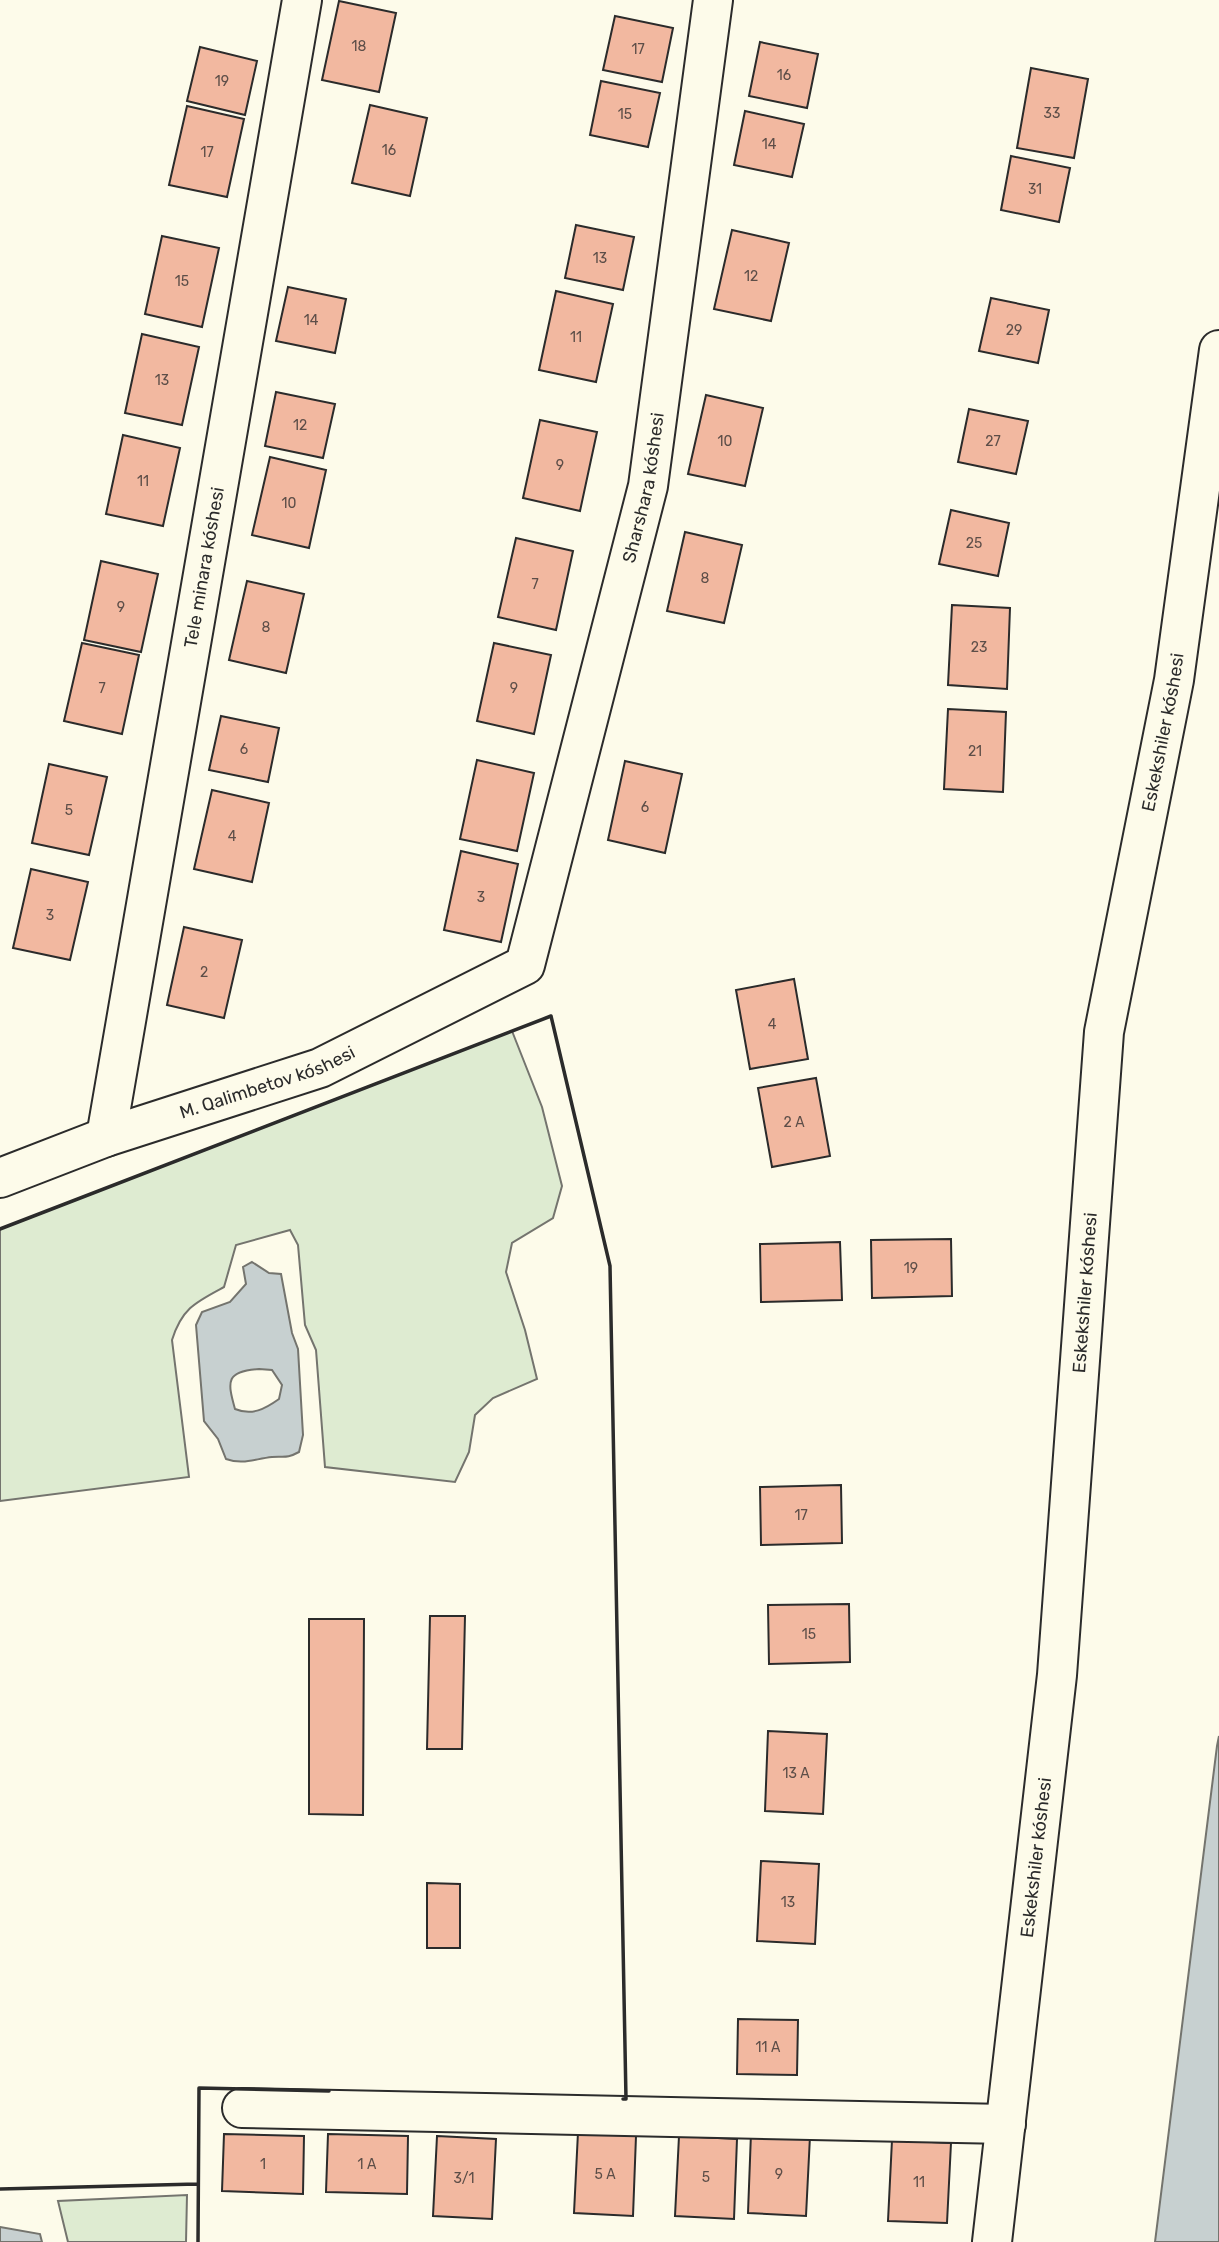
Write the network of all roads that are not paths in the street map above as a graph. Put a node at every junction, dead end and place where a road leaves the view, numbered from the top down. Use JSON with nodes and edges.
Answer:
{"nodes":[{"id":1,"x":302,"y":0,"type":"edge"},
{"id":2,"x":713,"y":0,"type":"edge"},
{"id":3,"x":1219,"y":350,"type":"edge"},
{"id":4,"x":525,"y":965,"type":"joint"},
{"id":5,"x":106,"y":1137,"type":"junction"},
{"id":6,"x":0,"y":1178,"type":"edge"},
{"id":7,"x":242,"y":2108,"type":"dead end"},
{"id":8,"x":1006,"y":2124,"type":"junction"},
{"id":9,"x":992,"y":2242,"type":"edge"}],
"edges":[{"from":1,"to":5,"type":"street","name":"Tele minara kóshesi"},
{"from":2,"to":4,"type":"street","name":"Sharshara kóshesi"},
{"from":3,"to":8,"type":"street","name":"Eskekshiler kóshesi"},
{"from":4,"to":5,"type":"street","name":"M. Qalimbetov kóshesi"},
{"from":5,"to":6,"type":"street","name":"M. Qalimbetov kóshesi"},
{"from":7,"to":8,"type":"street"},
{"from":8,"to":9,"type":"street","name":"Eskekshiler kóshesi"}]}
